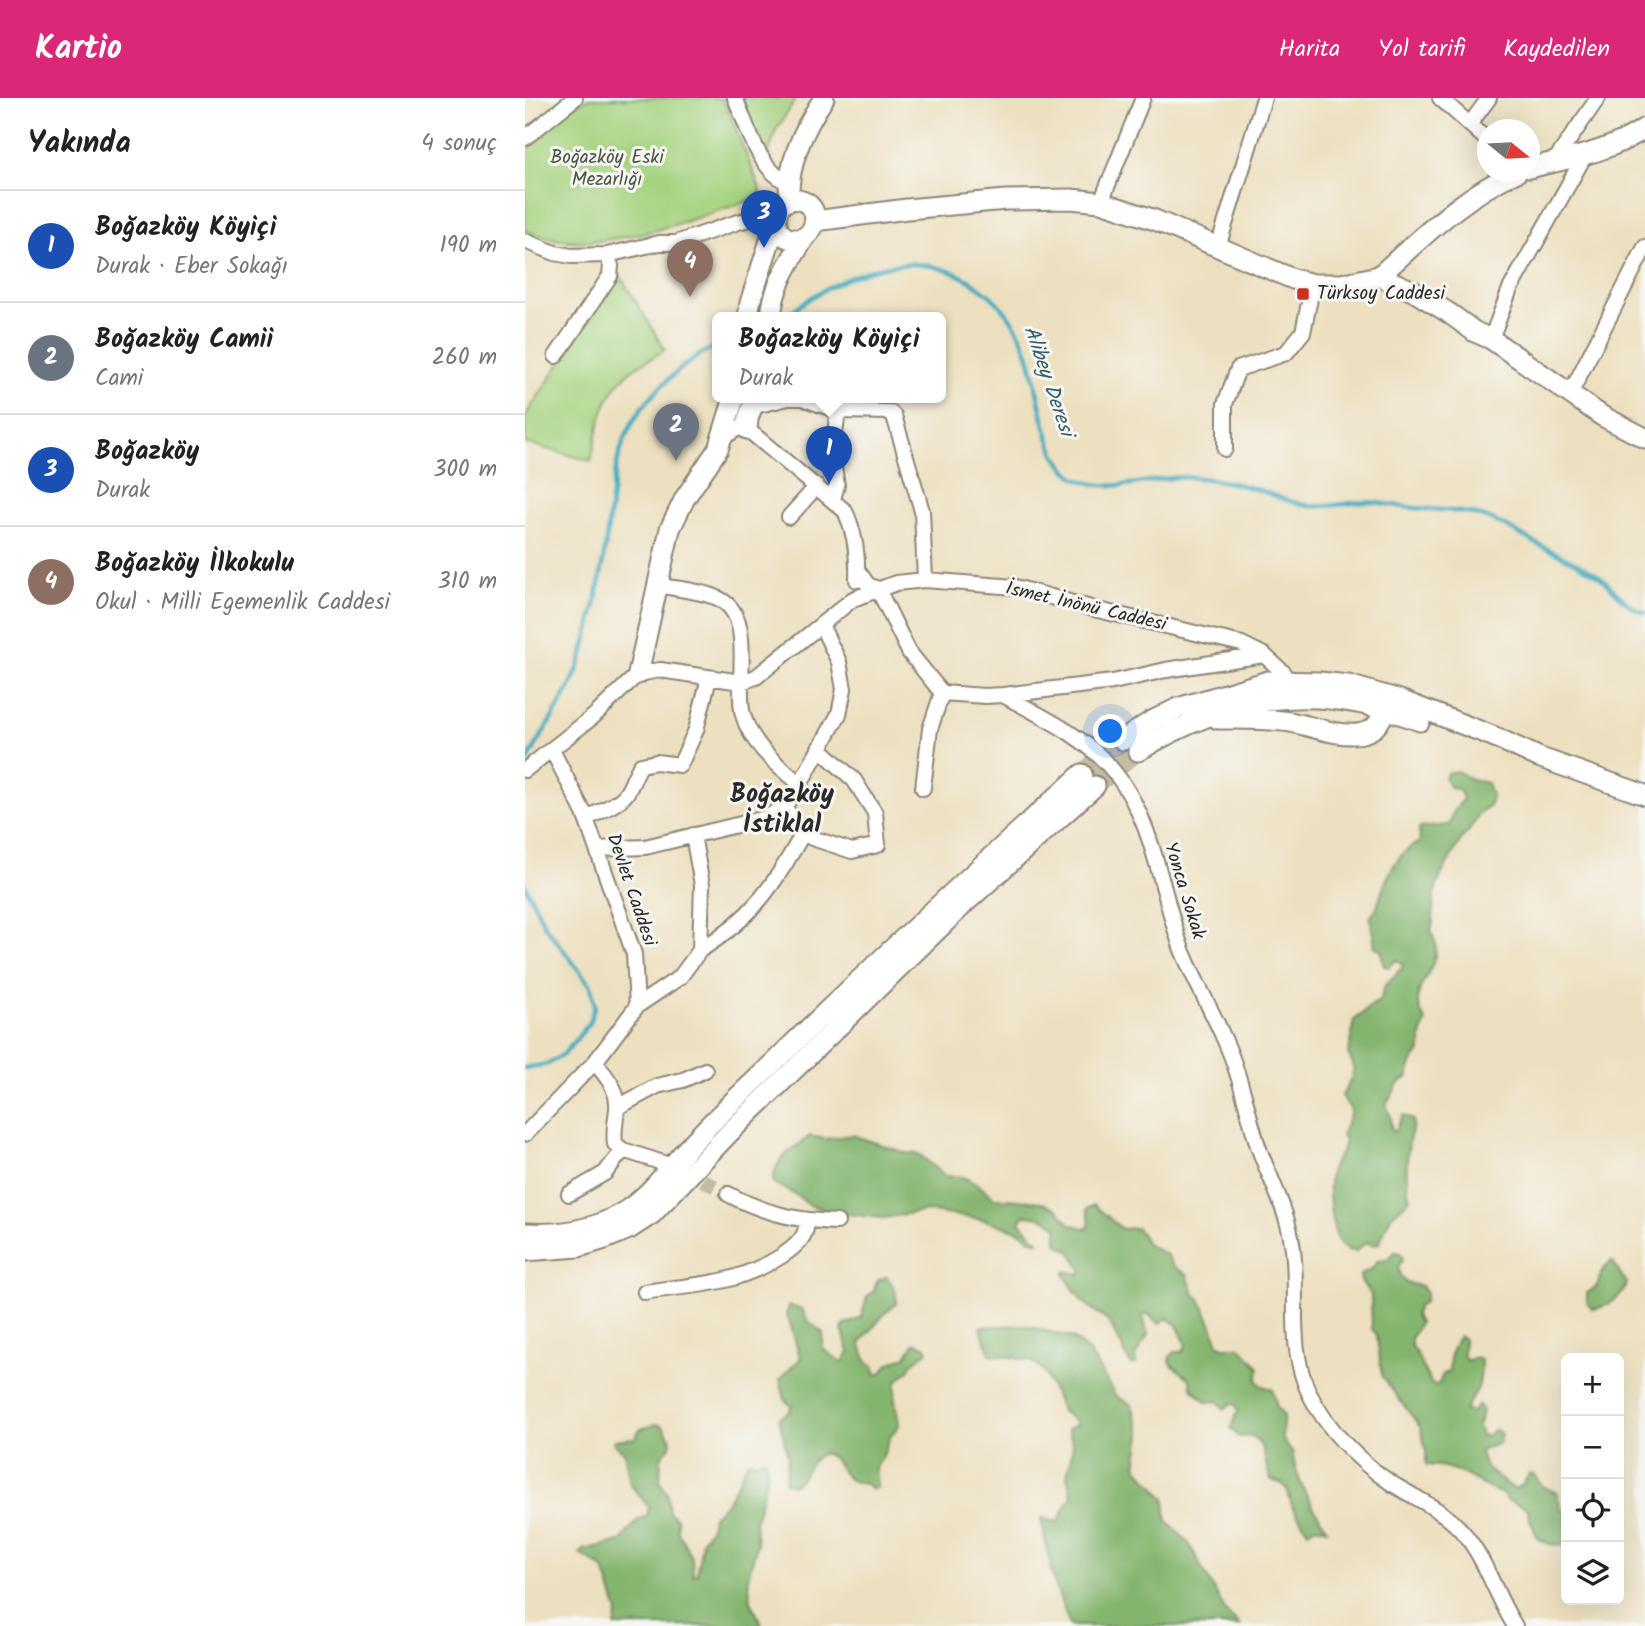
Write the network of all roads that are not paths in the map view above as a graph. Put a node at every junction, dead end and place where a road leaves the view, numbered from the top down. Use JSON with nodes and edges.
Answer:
{"nodes":[{"id":1,"x":575,"y":98,"type":"edge"},
{"id":2,"x":736,"y":98,"type":"edge"},
{"id":3,"x":824,"y":98,"type":"edge"},
{"id":4,"x":1143,"y":98,"type":"edge"},
{"id":5,"x":1264,"y":98,"type":"edge"},
{"id":6,"x":1440,"y":98,"type":"edge"},
{"id":7,"x":1489,"y":98,"type":"edge"},
{"id":8,"x":1598,"y":98,"type":"edge"},
{"id":9,"x":1470,"y":124,"type":"junction"},
{"id":10,"x":1645,"y":129,"type":"edge"},
{"id":11,"x":1477,"y":131,"type":"edge"},
{"id":12,"x":525,"y":138,"type":"edge"},
{"id":13,"x":1585,"y":155,"type":"junction"},
{"id":14,"x":1555,"y":162,"type":"junction"},
{"id":15,"x":1540,"y":165,"type":"edge"},
{"id":16,"x":1493,"y":182,"type":"edge"},
{"id":17,"x":1101,"y":202,"type":"junction"},
{"id":18,"x":783,"y":204,"type":"junction"},
{"id":19,"x":810,"y":229,"type":"junction"},
{"id":20,"x":525,"y":241,"type":"edge"},
{"id":21,"x":1219,"y":247,"type":"junction"},
{"id":22,"x":1645,"y":247,"type":"edge"},
{"id":23,"x":607,"y":255,"type":"junction"},
{"id":24,"x":1379,"y":276,"type":"junction"},
{"id":25,"x":1313,"y":284,"type":"junction"},
{"id":26,"x":771,"y":309,"type":"edge"},
{"id":27,"x":749,"y":310,"type":"edge"},
{"id":28,"x":1490,"y":339,"type":"junction"},
{"id":29,"x":556,"y":356,"type":"dead end"},
{"id":30,"x":1570,"y":394,"type":"junction"},
{"id":31,"x":746,"y":403,"type":"edge"},
{"id":32,"x":747,"y":403,"type":"edge"},
{"id":33,"x":815,"y":403,"type":"edge"},
{"id":34,"x":838,"y":411,"type":"junction"},
{"id":35,"x":747,"y":429,"type":"junction"},
{"id":36,"x":723,"y":438,"type":"junction"},
{"id":37,"x":1645,"y":438,"type":"edge"},
{"id":38,"x":1225,"y":449,"type":"dead end"},
{"id":39,"x":817,"y":486,"type":"junction"},
{"id":40,"x":833,"y":499,"type":"junction"},
{"id":41,"x":789,"y":517,"type":"dead end"},
{"id":42,"x":858,"y":571,"type":"junction"},
{"id":43,"x":925,"y":580,"type":"junction"},
{"id":44,"x":657,"y":585,"type":"junction"},
{"id":45,"x":878,"y":589,"type":"junction"},
{"id":46,"x":853,"y":599,"type":"junction"},
{"id":47,"x":821,"y":625,"type":"junction"},
{"id":48,"x":645,"y":653,"type":"junction"},
{"id":49,"x":1264,"y":655,"type":"junction"},
{"id":50,"x":660,"y":670,"type":"junction"},
{"id":51,"x":638,"y":674,"type":"junction"},
{"id":52,"x":709,"y":678,"type":"junction"},
{"id":53,"x":741,"y":682,"type":"junction"},
{"id":54,"x":1293,"y":689,"type":"junction"},
{"id":55,"x":941,"y":693,"type":"junction"},
{"id":56,"x":1003,"y":695,"type":"junction"},
{"id":57,"x":1385,"y":702,"type":"junction"},
{"id":58,"x":1193,"y":722,"type":"junction"},
{"id":59,"x":819,"y":748,"type":"junction"},
{"id":60,"x":547,"y":754,"type":"junction"},
{"id":61,"x":525,"y":769,"type":"edge"},
{"id":62,"x":800,"y":784,"type":"junction"},
{"id":63,"x":923,"y":788,"type":"dead end"},
{"id":64,"x":1645,"y":795,"type":"edge"},
{"id":65,"x":784,"y":807,"type":"junction"},
{"id":66,"x":586,"y":819,"type":"junction"},
{"id":67,"x":803,"y":833,"type":"junction"},
{"id":68,"x":693,"y":835,"type":"junction"},
{"id":69,"x":597,"y":849,"type":"junction"},
{"id":70,"x":700,"y":950,"type":"junction"},
{"id":71,"x":637,"y":1006,"type":"junction"},
{"id":72,"x":595,"y":1062,"type":"junction"},
{"id":73,"x":705,"y":1070,"type":"dead end"},
{"id":74,"x":618,"y":1107,"type":"junction"},
{"id":75,"x":525,"y":1134,"type":"edge"},
{"id":76,"x":623,"y":1150,"type":"junction"},
{"id":77,"x":663,"y":1163,"type":"dead end"},
{"id":78,"x":569,"y":1194,"type":"dead end"},
{"id":79,"x":728,"y":1194,"type":"tunnel mouth"},
{"id":80,"x":806,"y":1221,"type":"junction"},
{"id":81,"x":837,"y":1222,"type":"dead end"},
{"id":82,"x":525,"y":1233,"type":"edge"},
{"id":83,"x":525,"y":1251,"type":"edge"},
{"id":84,"x":645,"y":1292,"type":"dead end"},
{"id":85,"x":1515,"y":1626,"type":"edge"}],
"edges":[{"from":1,"to":12,"type":"street"},
{"from":2,"to":18,"type":"street"},
{"from":3,"to":18,"type":"main road"},
{"from":4,"to":17,"type":"street"},
{"from":5,"to":21,"type":"street"},
{"from":6,"to":9,"type":"street"},
{"from":7,"to":9,"type":"street"},
{"from":8,"to":14,"type":"street"},
{"from":9,"to":11,"type":"street"},
{"from":10,"to":13,"type":"main road"},
{"from":13,"to":14,"type":"main road"},
{"from":13,"to":28,"type":"street"},
{"from":14,"to":15,"type":"main road"},
{"from":16,"to":24,"type":"main road"},
{"from":17,"to":19,"type":"main road"},
{"from":17,"to":21,"type":"main road"},
{"from":18,"to":19,"type":"main road"},
{"from":18,"to":19,"type":"main road"},
{"from":18,"to":23,"type":"street"},
{"from":18,"to":27,"type":"main road"},
{"from":19,"to":26,"type":"main road"},
{"from":20,"to":23,"type":"street"},
{"from":21,"to":25,"type":"main road"},
{"from":22,"to":30,"type":"street"},
{"from":23,"to":29,"type":"street"},
{"from":24,"to":25,"type":"main road"},
{"from":24,"to":28,"type":"main road"},
{"from":25,"to":38,"type":"street"},
{"from":28,"to":30,"type":"main road"},
{"from":30,"to":37,"type":"main road"},
{"from":31,"to":36,"type":"main road"},
{"from":32,"to":35,"type":"main road"},
{"from":33,"to":34,"type":"street"},
{"from":34,"to":40,"type":"street"},
{"from":34,"to":43,"type":"street"},
{"from":35,"to":36,"type":"street"},
{"from":35,"to":39,"type":"street"},
{"from":36,"to":44,"type":"main road"},
{"from":39,"to":40,"type":"street"},
{"from":39,"to":41,"type":"street"},
{"from":40,"to":42,"type":"street"},
{"from":42,"to":45,"type":"street"},
{"from":42,"to":46,"type":"street"},
{"from":43,"to":45,"type":"street","name":"İsmet İnönü Caddesi"},
{"from":43,"to":49,"type":"street","name":"İsmet İnönü Caddesi"},
{"from":44,"to":48,"type":"main road"},
{"from":44,"to":53,"type":"street"},
{"from":45,"to":46,"type":"street","name":"İsmet İnönü Caddesi"},
{"from":45,"to":55,"type":"street"},
{"from":46,"to":47,"type":"street","name":"İsmet İnönü Caddesi"},
{"from":47,"to":53,"type":"street","name":"İsmet İnönü Caddesi"},
{"from":47,"to":59,"type":"street"},
{"from":48,"to":50,"type":"street"},
{"from":48,"to":51,"type":"main road"},
{"from":49,"to":54,"type":"street","name":"İsmet İnönü Caddesi"},
{"from":49,"to":56,"type":"street"},
{"from":50,"to":51,"type":"street"},
{"from":50,"to":52,"type":"street"},
{"from":51,"to":60,"type":"street"},
{"from":52,"to":53,"type":"street"},
{"from":52,"to":66,"type":"street"},
{"from":53,"to":62,"type":"street"},
{"from":54,"to":57,"type":"main road"},
{"from":54,"to":58,"type":"main road"},
{"from":54,"to":58,"type":"main road"},
{"from":55,"to":56,"type":"street"},
{"from":55,"to":63,"type":"street"},
{"from":56,"to":85,"type":"street","name":"Yonca Sokak"},
{"from":57,"to":58,"type":"main road"},
{"from":57,"to":64,"type":"main road"},
{"from":59,"to":62,"type":"street"},
{"from":59,"to":67,"type":"street"},
{"from":60,"to":61,"type":"street"},
{"from":60,"to":66,"type":"street","name":"Devlet Caddesi"},
{"from":62,"to":65,"type":"street"},
{"from":65,"to":67,"type":"street"},
{"from":65,"to":68,"type":"street"},
{"from":66,"to":69,"type":"street","name":"Devlet Caddesi"},
{"from":67,"to":70,"type":"street"},
{"from":68,"to":69,"type":"street"},
{"from":68,"to":70,"type":"street"},
{"from":69,"to":71,"type":"street","name":"Devlet Caddesi"},
{"from":70,"to":71,"type":"street"},
{"from":71,"to":72,"type":"street"},
{"from":72,"to":74,"type":"street"},
{"from":72,"to":75,"type":"street"},
{"from":73,"to":74,"type":"street"},
{"from":74,"to":76,"type":"street"},
{"from":76,"to":77,"type":"street"},
{"from":76,"to":78,"type":"street"},
{"from":79,"to":80,"type":"street"},
{"from":80,"to":81,"type":"street"},
{"from":80,"to":84,"type":"street"},
{"from":82,"to":83,"type":"main road"}]}
